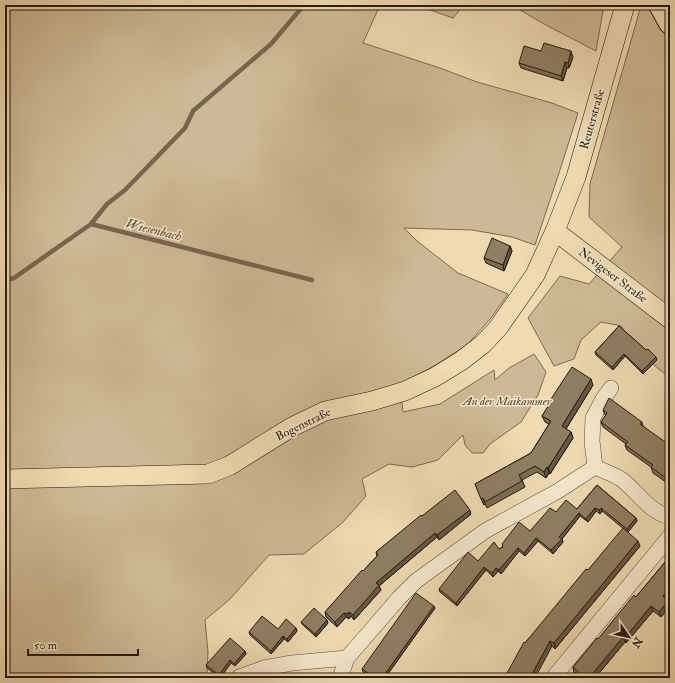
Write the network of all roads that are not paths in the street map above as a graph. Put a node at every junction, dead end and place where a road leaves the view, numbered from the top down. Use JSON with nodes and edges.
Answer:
{"nodes":[{"id":1,"x":660,"y":5,"type":"edge"},
{"id":2,"x":624,"y":6,"type":"edge"},
{"id":3,"x":670,"y":23,"type":"edge"},
{"id":4,"x":555,"y":232,"type":"junction"},
{"id":5,"x":670,"y":319,"type":"edge"},
{"id":6,"x":611,"y":388,"type":"dead end"},
{"id":7,"x":596,"y":467,"type":"junction"},
{"id":8,"x":5,"y":479,"type":"edge"},
{"id":9,"x":670,"y":517,"type":"edge"},
{"id":10,"x":670,"y":536,"type":"edge"},
{"id":11,"x":347,"y":658,"type":"junction"},
{"id":12,"x":239,"y":677,"type":"edge"},
{"id":13,"x":340,"y":678,"type":"edge"},
{"id":14,"x":553,"y":678,"type":"edge"}],
"edges":[{"from":1,"to":3,"type":"highway"},
{"from":2,"to":4,"type":"main road","name":"Reuterstraße"},
{"from":4,"to":5,"type":"main road","name":"Nevigeser Straße"},
{"from":4,"to":8,"type":"main road","name":"Bogenstraße"},
{"from":6,"to":7,"type":"street"},
{"from":7,"to":9,"type":"street"},
{"from":7,"to":11,"type":"street"},
{"from":10,"to":14,"type":"street"},
{"from":11,"to":12,"type":"street"},
{"from":11,"to":13,"type":"street"}]}
